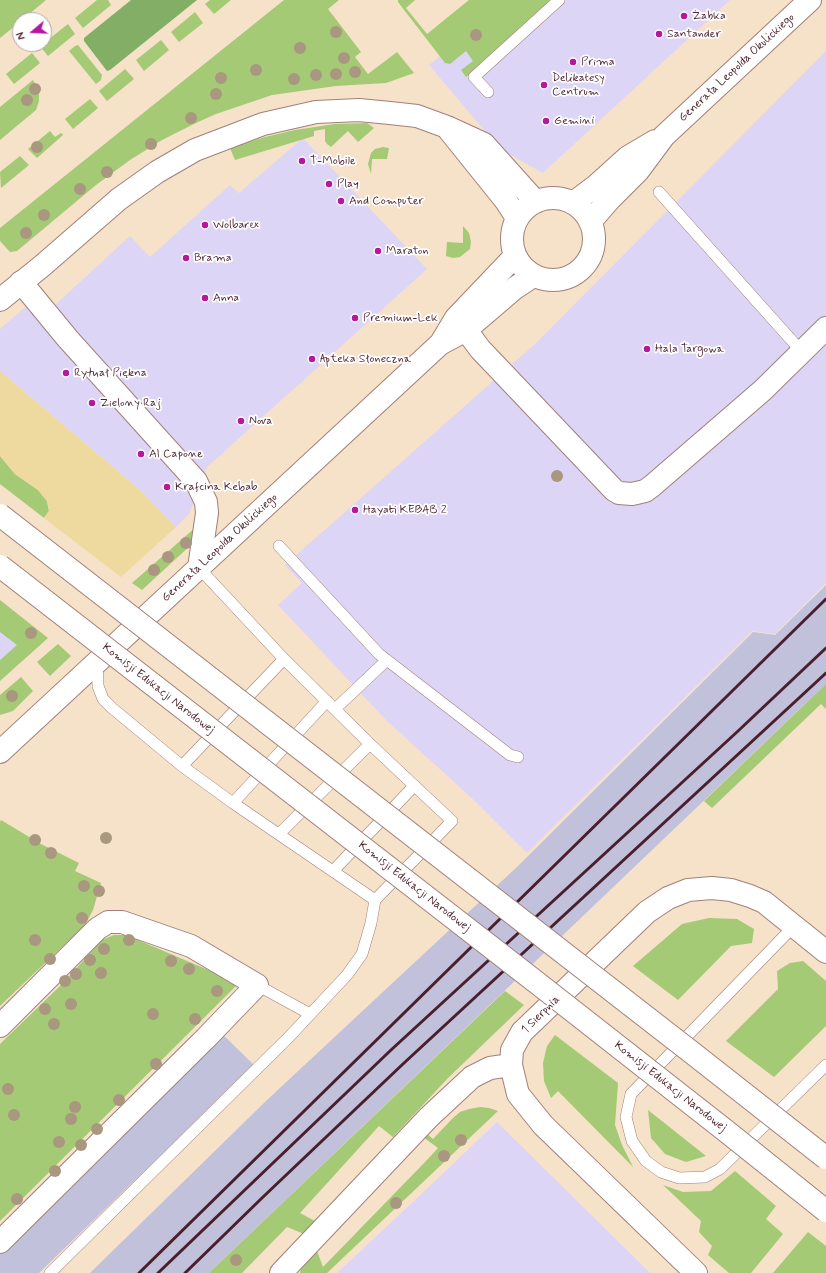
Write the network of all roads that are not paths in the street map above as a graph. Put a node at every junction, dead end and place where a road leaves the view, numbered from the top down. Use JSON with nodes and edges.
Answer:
{"nodes":[{"id":1,"x":559,"y":0,"type":"edge"},
{"id":2,"x":810,"y":0,"type":"edge"},
{"id":3,"x":488,"y":92,"type":"dead end"},
{"id":4,"x":447,"y":127,"type":"junction"},
{"id":5,"x":664,"y":136,"type":"junction"},
{"id":6,"x":659,"y":192,"type":"dead end"},
{"id":7,"x":536,"y":202,"type":"junction"},
{"id":8,"x":573,"y":203,"type":"junction"},
{"id":9,"x":517,"y":218,"type":"junction"},
{"id":10,"x":590,"y":222,"type":"junction"},
{"id":11,"x":515,"y":256,"type":"junction"},
{"id":12,"x":533,"y":276,"type":"junction"},
{"id":13,"x":21,"y":282,"type":"junction"},
{"id":14,"x":0,"y":300,"type":"edge"},
{"id":15,"x":826,"y":328,"type":"edge"},
{"id":16,"x":466,"y":330,"type":"junction"},
{"id":17,"x":440,"y":344,"type":"junction"},
{"id":18,"x":802,"y":352,"type":"junction"},
{"id":19,"x":0,"y":515,"type":"edge"},
{"id":20,"x":279,"y":546,"type":"dead end"},
{"id":21,"x":0,"y":566,"type":"edge"},
{"id":22,"x":199,"y":568,"type":"junction"},
{"id":23,"x":284,"y":659,"type":"junction"},
{"id":24,"x":387,"y":660,"type":"junction"},
{"id":25,"x":97,"y":662,"type":"junction"},
{"id":26,"x":327,"y":701,"type":"junction"},
{"id":27,"x":335,"y":709,"type":"junction"},
{"id":28,"x":370,"y":744,"type":"junction"},
{"id":29,"x":0,"y":752,"type":"edge"},
{"id":30,"x":518,"y":757,"type":"dead end"},
{"id":31,"x":182,"y":766,"type":"junction"},
{"id":32,"x":414,"y":786,"type":"junction"},
{"id":33,"x":233,"y":803,"type":"junction"},
{"id":34,"x":279,"y":834,"type":"junction"},
{"id":35,"x":333,"y":871,"type":"junction"},
{"id":36,"x":375,"y":900,"type":"junction"},
{"id":37,"x":794,"y":926,"type":"junction"},
{"id":38,"x":826,"y":952,"type":"edge"},
{"id":39,"x":257,"y":985,"type":"junction"},
{"id":40,"x":310,"y":1014,"type":"junction"},
{"id":41,"x":0,"y":1026,"type":"edge"},
{"id":42,"x":511,"y":1065,"type":"junction"},
{"id":43,"x":826,"y":1065,"type":"edge"},
{"id":44,"x":826,"y":1158,"type":"edge"},
{"id":45,"x":826,"y":1211,"type":"edge"},
{"id":46,"x":0,"y":1242,"type":"edge"},
{"id":47,"x":50,"y":1273,"type":"edge"},
{"id":48,"x":281,"y":1273,"type":"edge"},
{"id":49,"x":696,"y":1273,"type":"edge"}],
"edges":[{"from":1,"to":3,"type":"lane"},
{"from":2,"to":5,"type":"street","name":"Generała Leopolda Okulickiego"},
{"from":4,"to":7,"type":"street"},
{"from":4,"to":9,"type":"street"},
{"from":4,"to":13,"type":"street"},
{"from":5,"to":8,"type":"street","name":"Generała Leopolda Okulickiego"},
{"from":5,"to":10,"type":"street","name":"Generała Leopolda Okulickiego"},
{"from":6,"to":18,"type":"lane"},
{"from":7,"to":8,"type":"street"},
{"from":7,"to":9,"type":"street"},
{"from":8,"to":10,"type":"street"},
{"from":9,"to":11,"type":"street"},
{"from":10,"to":12,"type":"street"},
{"from":11,"to":12,"type":"street"},
{"from":11,"to":17,"type":"street","name":"Generała Leopolda Okulickiego"},
{"from":12,"to":16,"type":"street","name":"Generała Leopolda Okulickiego"},
{"from":13,"to":14,"type":"street"},
{"from":13,"to":22,"type":"street"},
{"from":15,"to":18,"type":"street"},
{"from":16,"to":17,"type":"street","name":"Generała Leopolda Okulickiego"},
{"from":16,"to":18,"type":"street"},
{"from":17,"to":22,"type":"street","name":"Generała Leopolda Okulickiego"},
{"from":19,"to":44,"type":"street","bridge":true},
{"from":20,"to":24,"type":"lane"},
{"from":21,"to":45,"type":"street","name":"Komisji Edukacji Narodowej","bridge":true},
{"from":22,"to":23,"type":"lane"},
{"from":22,"to":25,"type":"street","name":"Generała Leopolda Okulickiego"},
{"from":23,"to":26,"type":"lane"},
{"from":23,"to":31,"type":"lane"},
{"from":24,"to":27,"type":"lane"},
{"from":24,"to":30,"type":"lane"},
{"from":25,"to":29,"type":"street","name":"Generała Leopolda Okulickiego"},
{"from":25,"to":31,"type":"lane"},
{"from":26,"to":27,"type":"lane"},
{"from":26,"to":33,"type":"lane"},
{"from":27,"to":28,"type":"lane"},
{"from":28,"to":32,"type":"lane"},
{"from":28,"to":34,"type":"lane"},
{"from":31,"to":33,"type":"lane"},
{"from":32,"to":35,"type":"lane"},
{"from":32,"to":36,"type":"lane"},
{"from":33,"to":34,"type":"lane"},
{"from":34,"to":35,"type":"lane"},
{"from":35,"to":36,"type":"lane"},
{"from":36,"to":40,"type":"lane"},
{"from":37,"to":38,"type":"street","name":"1 Sierpnia"},
{"from":37,"to":42,"type":"street","name":"1 Sierpnia"},
{"from":37,"to":43,"type":"lane"},
{"from":39,"to":40,"type":"lane"},
{"from":39,"to":41,"type":"street"},
{"from":39,"to":46,"type":"street"},
{"from":40,"to":47,"type":"lane"},
{"from":42,"to":48,"type":"street"},
{"from":42,"to":49,"type":"street"}]}
